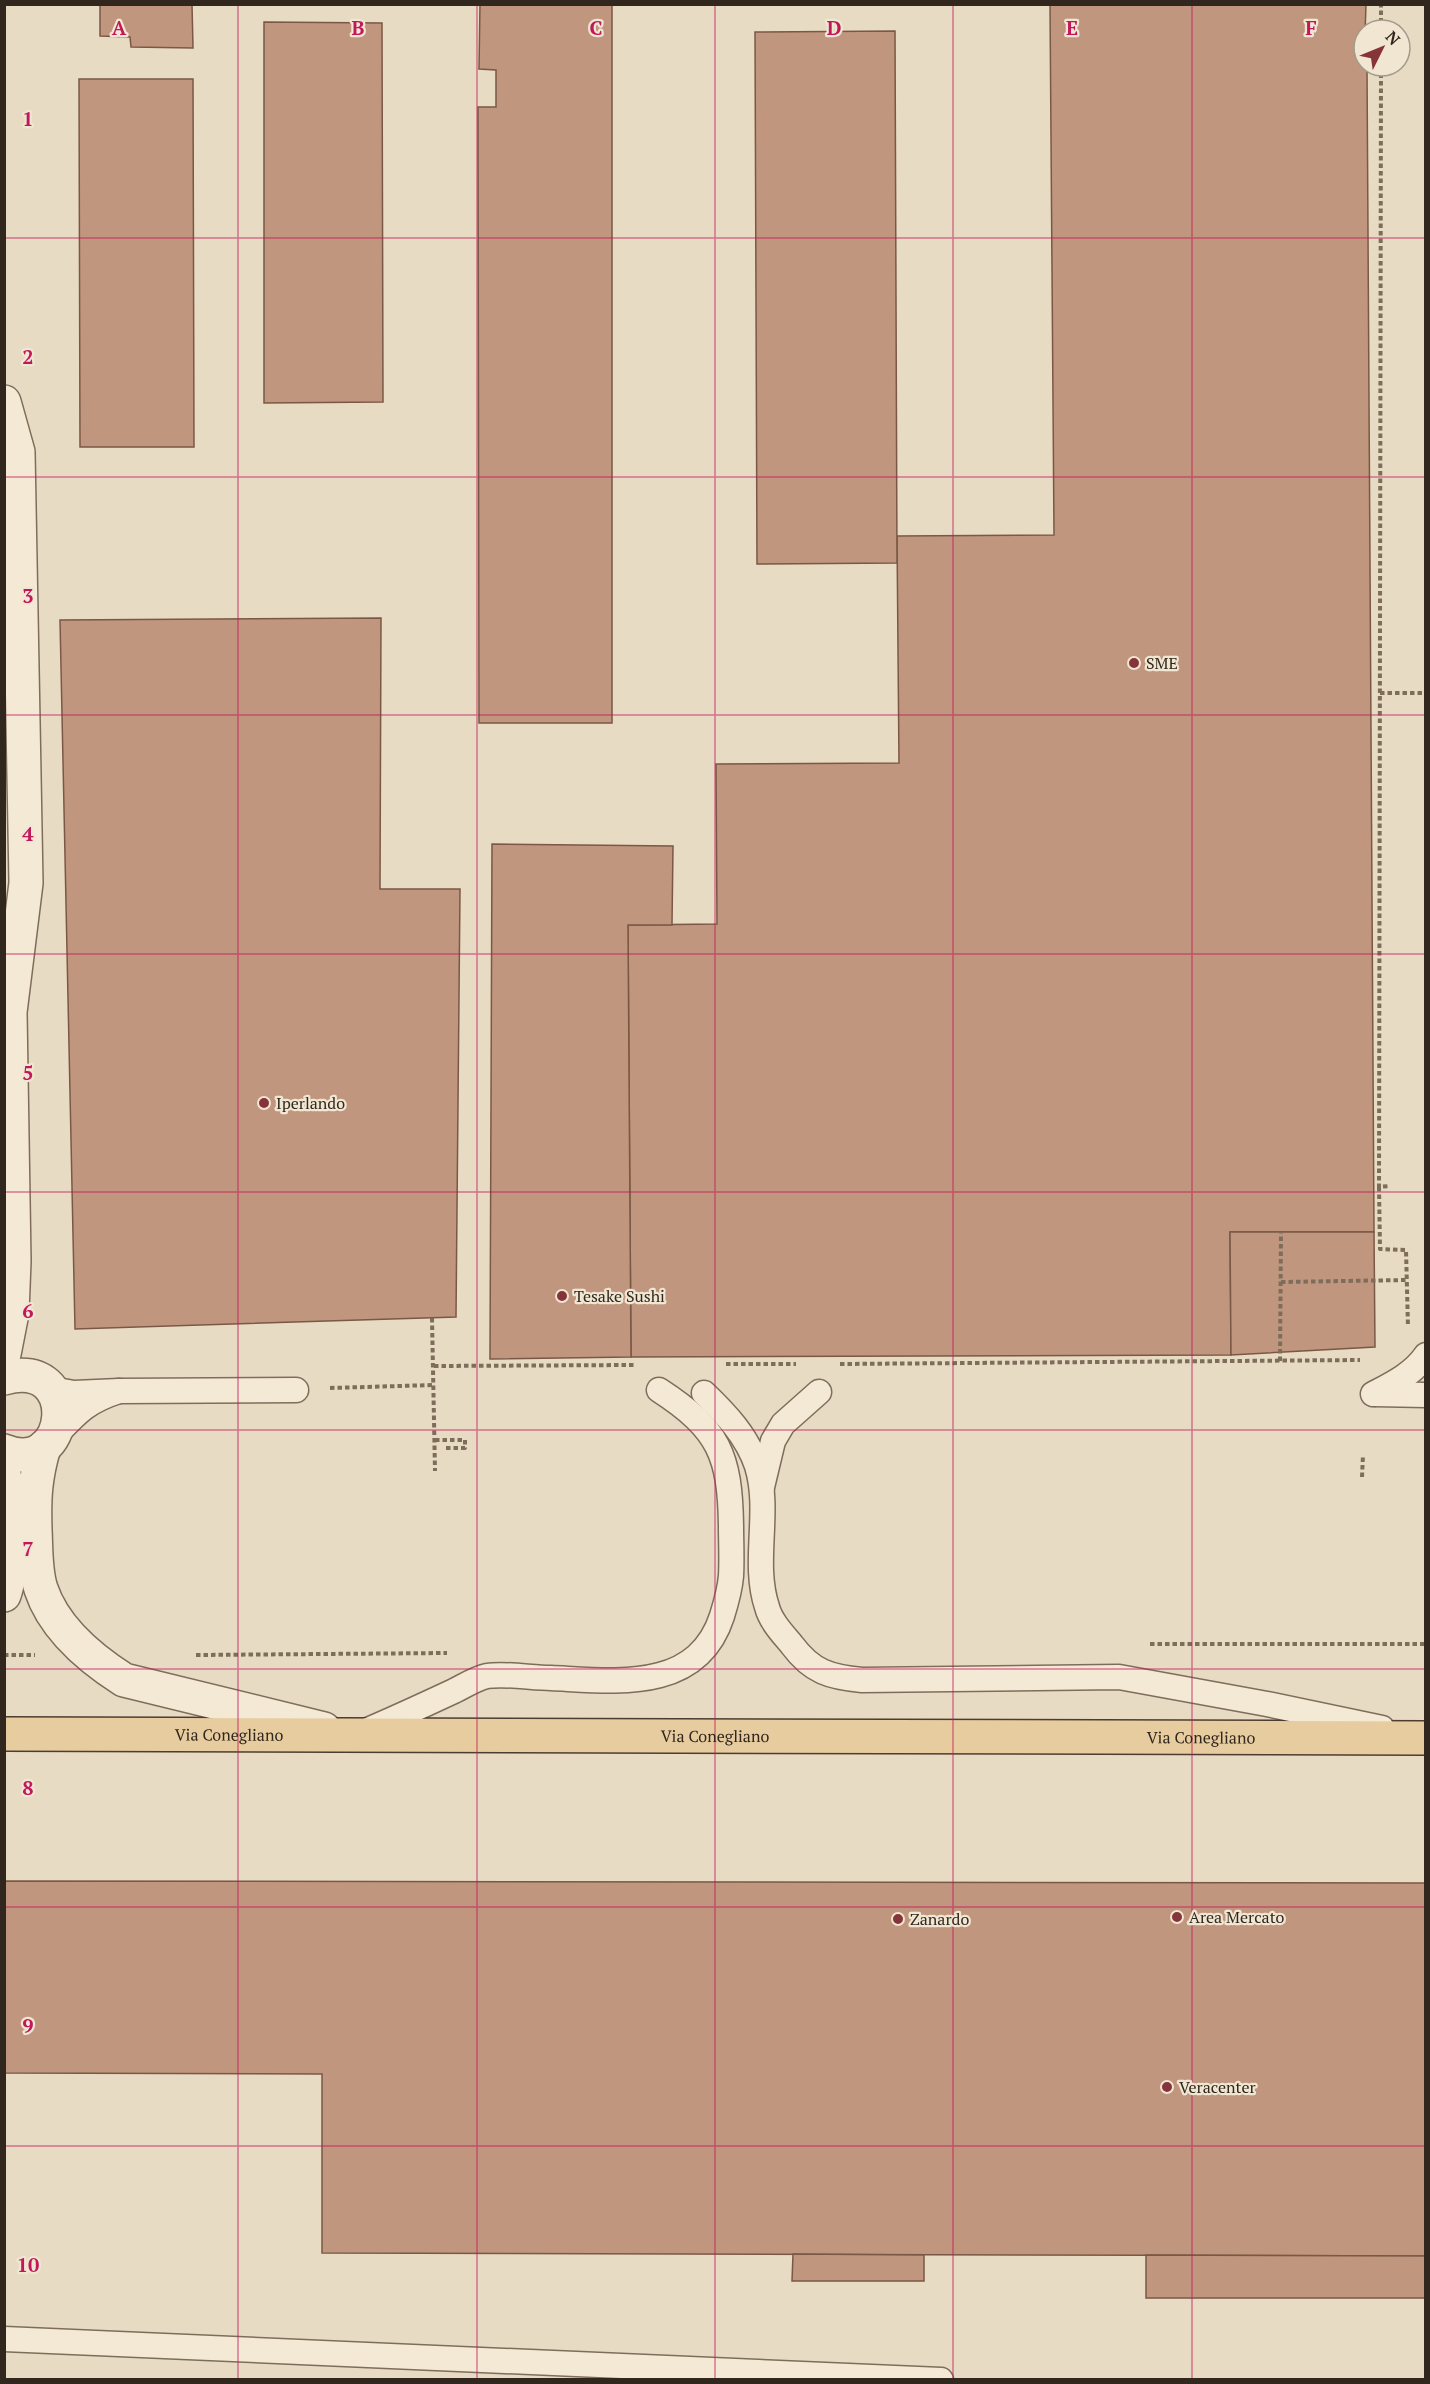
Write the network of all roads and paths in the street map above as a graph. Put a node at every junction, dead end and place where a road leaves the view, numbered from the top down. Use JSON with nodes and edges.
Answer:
{"nodes":[{"id":1,"x":1381,"y":78,"type":"edge"},
{"id":2,"x":4,"y":402,"type":"edge"},
{"id":3,"x":1380,"y":693,"type":"junction"},
{"id":4,"x":1424,"y":693,"type":"edge"},
{"id":5,"x":7,"y":1002,"type":"edge"},
{"id":6,"x":1389,"y":1186,"type":"dead end"},
{"id":7,"x":1379,"y":1187,"type":"junction"},
{"id":8,"x":1281,"y":1232,"type":"dead end"},
{"id":9,"x":14,"y":1261,"type":"junction"},
{"id":10,"x":1407,"y":1280,"type":"junction"},
{"id":11,"x":1281,"y":1282,"type":"junction"},
{"id":12,"x":432,"y":1318,"type":"dead end"},
{"id":13,"x":1406,"y":1334,"type":"dead end"},
{"id":14,"x":4,"y":1354,"type":"edge"},
{"id":15,"x":1425,"y":1355,"type":"edge"},
{"id":16,"x":1364,"y":1360,"type":"dead end"},
{"id":17,"x":1280,"y":1361,"type":"junction"},
{"id":18,"x":720,"y":1364,"type":"dead end"},
{"id":19,"x":803,"y":1364,"type":"dead end"},
{"id":20,"x":839,"y":1364,"type":"dead end"},
{"id":21,"x":636,"y":1365,"type":"dead end"},
{"id":22,"x":434,"y":1366,"type":"junction"},
{"id":23,"x":4,"y":1378,"type":"edge"},
{"id":24,"x":46,"y":1385,"type":"junction"},
{"id":25,"x":434,"y":1385,"type":"junction"},
{"id":26,"x":296,"y":1390,"type":"joint"},
{"id":27,"x":660,"y":1390,"type":"dead end"},
{"id":28,"x":119,"y":1391,"type":"junction"},
{"id":29,"x":819,"y":1392,"type":"dead end"},
{"id":30,"x":704,"y":1393,"type":"dead end"},
{"id":31,"x":1425,"y":1395,"type":"edge"},
{"id":32,"x":435,"y":1440,"type":"junction"},
{"id":33,"x":48,"y":1442,"type":"junction"},
{"id":34,"x":445,"y":1448,"type":"dead end"},
{"id":35,"x":4,"y":1451,"type":"edge"},
{"id":36,"x":1363,"y":1455,"type":"dead end"},
{"id":37,"x":435,"y":1472,"type":"dead end"},
{"id":38,"x":4,"y":1474,"type":"edge"},
{"id":39,"x":1362,"y":1477,"type":"dead end"},
{"id":40,"x":762,"y":1489,"type":"junction"},
{"id":41,"x":4,"y":1595,"type":"edge"},
{"id":42,"x":458,"y":1653,"type":"dead end"},
{"id":43,"x":187,"y":1655,"type":"dead end"},
{"id":44,"x":4,"y":1734,"type":"edge"},
{"id":45,"x":355,"y":1736,"type":"junction"},
{"id":46,"x":1425,"y":1738,"type":"edge"},
{"id":47,"x":4,"y":2339,"type":"edge"},
{"id":48,"x":941,"y":2379,"type":"edge"}],
"edges":[{"from":1,"to":3,"type":"path"},
{"from":2,"to":5,"type":"street"},
{"from":3,"to":4,"type":"path"},
{"from":3,"to":7,"type":"path"},
{"from":5,"to":9,"type":"street"},
{"from":6,"to":7,"type":"path"},
{"from":7,"to":10,"type":"path"},
{"from":8,"to":11,"type":"path"},
{"from":9,"to":14,"type":"street"},
{"from":9,"to":24,"type":"street"},
{"from":10,"to":11,"type":"path"},
{"from":10,"to":13,"type":"path"},
{"from":11,"to":17,"type":"path"},
{"from":12,"to":22,"type":"path"},
{"from":15,"to":31,"type":"lane"},
{"from":16,"to":17,"type":"path"},
{"from":17,"to":20,"type":"path"},
{"from":18,"to":19,"type":"path"},
{"from":21,"to":22,"type":"path"},
{"from":22,"to":25,"type":"path"},
{"from":23,"to":24,"type":"street"},
{"from":24,"to":28,"type":"lane"},
{"from":24,"to":33,"type":"street"},
{"from":25,"to":26,"type":"path"},
{"from":25,"to":32,"type":"path"},
{"from":26,"to":28,"type":"lane"},
{"from":27,"to":45,"type":"lane"},
{"from":28,"to":33,"type":"lane"},
{"from":29,"to":40,"type":"lane"},
{"from":30,"to":40,"type":"lane"},
{"from":32,"to":34,"type":"path"},
{"from":32,"to":37,"type":"path"},
{"from":33,"to":35,"type":"street"},
{"from":33,"to":45,"type":"street"},
{"from":36,"to":39,"type":"path"},
{"from":38,"to":41,"type":"street"},
{"from":40,"to":46,"type":"lane"},
{"from":42,"to":43,"type":"path"},
{"from":44,"to":45,"type":"main road","name":"Via Conegliano"},
{"from":45,"to":46,"type":"main road","name":"Via Conegliano"},
{"from":47,"to":48,"type":"lane"}]}
